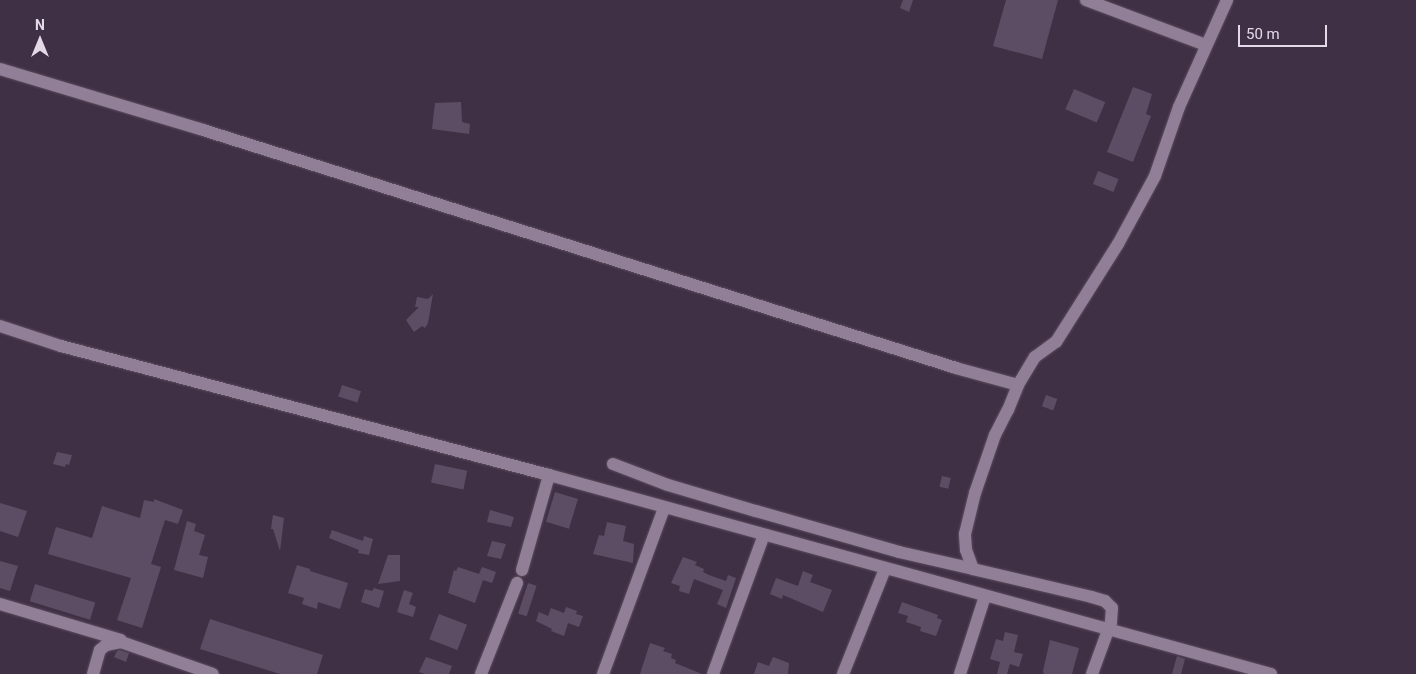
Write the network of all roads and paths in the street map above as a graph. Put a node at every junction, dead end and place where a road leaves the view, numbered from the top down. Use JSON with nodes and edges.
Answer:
{"nodes":[{"id":1,"x":1086,"y":0,"type":"edge"},
{"id":2,"x":1227,"y":0,"type":"edge"},
{"id":3,"x":1206,"y":45,"type":"junction"},
{"id":4,"x":0,"y":69,"type":"edge"},
{"id":5,"x":0,"y":326,"type":"edge"},
{"id":6,"x":1018,"y":384,"type":"junction"},
{"id":7,"x":613,"y":464,"type":"dead end"},
{"id":8,"x":549,"y":475,"type":"junction"},
{"id":9,"x":664,"y":508,"type":"junction"},
{"id":10,"x":764,"y":535,"type":"junction"},
{"id":11,"x":885,"y":569,"type":"junction"},
{"id":12,"x":973,"y":569,"type":"junction"},
{"id":13,"x":522,"y":570,"type":"dead end"},
{"id":14,"x":517,"y":583,"type":"dead end"},
{"id":15,"x":985,"y":596,"type":"junction"},
{"id":16,"x":0,"y":604,"type":"edge"},
{"id":17,"x":1108,"y":629,"type":"junction"},
{"id":18,"x":128,"y":642,"type":"junction"},
{"id":19,"x":93,"y":674,"type":"edge"},
{"id":20,"x":213,"y":674,"type":"edge"},
{"id":21,"x":481,"y":674,"type":"edge"},
{"id":22,"x":603,"y":674,"type":"edge"},
{"id":23,"x":714,"y":674,"type":"edge"},
{"id":24,"x":843,"y":674,"type":"edge"},
{"id":25,"x":960,"y":674,"type":"edge"},
{"id":26,"x":1092,"y":674,"type":"edge"},
{"id":27,"x":1271,"y":674,"type":"edge"}],
"edges":[{"from":1,"to":3,"type":"street"},
{"from":2,"to":3,"type":"street"},
{"from":3,"to":6,"type":"street"},
{"from":4,"to":6,"type":"street"},
{"from":5,"to":8,"type":"street"},
{"from":6,"to":12,"type":"street"},
{"from":7,"to":12,"type":"street"},
{"from":8,"to":9,"type":"street"},
{"from":8,"to":13,"type":"street"},
{"from":9,"to":10,"type":"street"},
{"from":9,"to":22,"type":"street"},
{"from":10,"to":11,"type":"street"},
{"from":10,"to":23,"type":"street"},
{"from":11,"to":15,"type":"street"},
{"from":11,"to":24,"type":"street"},
{"from":12,"to":17,"type":"street"},
{"from":14,"to":21,"type":"street"},
{"from":15,"to":17,"type":"street"},
{"from":15,"to":25,"type":"street"},
{"from":16,"to":18,"type":"street"},
{"from":17,"to":26,"type":"street"},
{"from":17,"to":27,"type":"street"},
{"from":18,"to":19,"type":"street"},
{"from":18,"to":20,"type":"street"}]}
